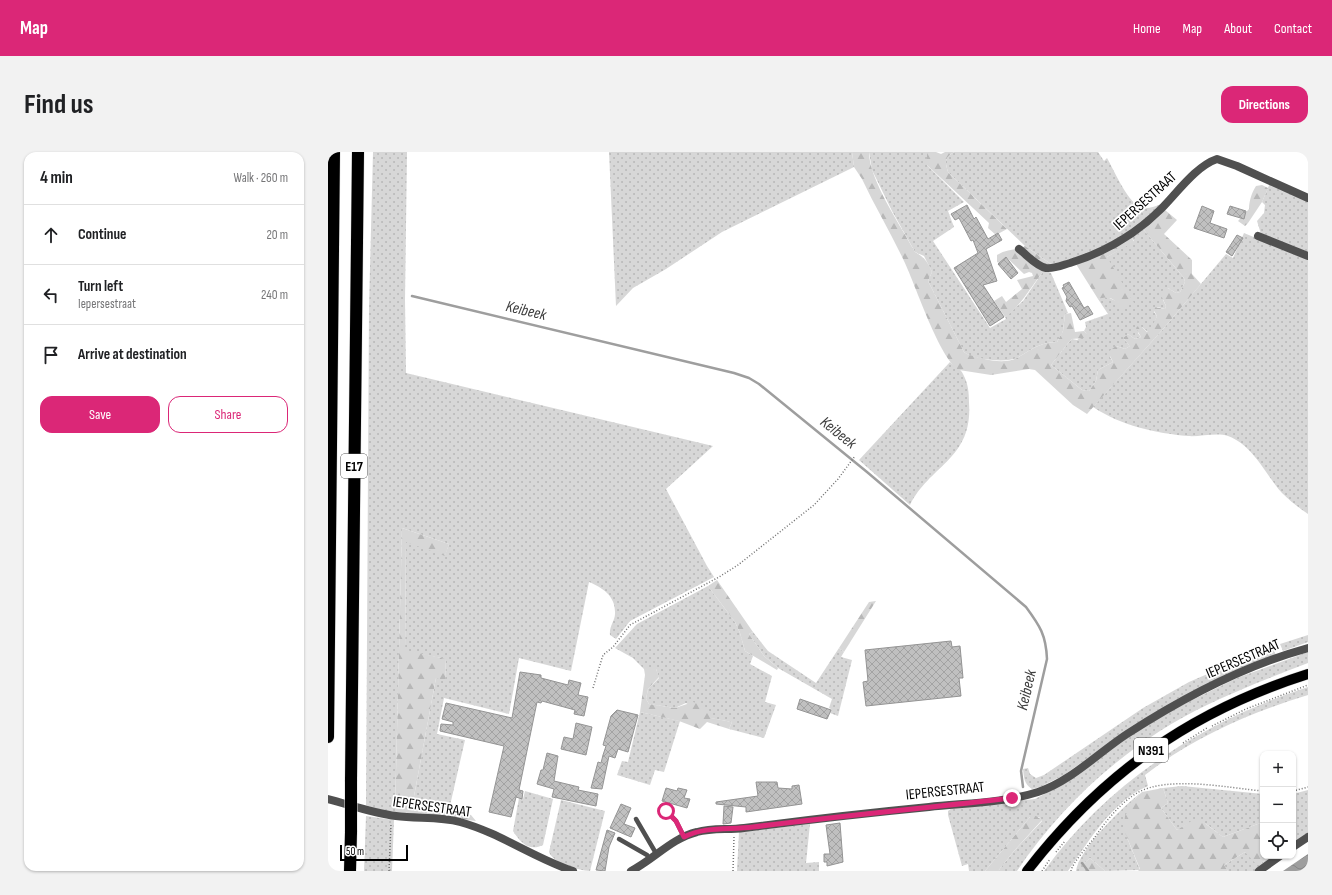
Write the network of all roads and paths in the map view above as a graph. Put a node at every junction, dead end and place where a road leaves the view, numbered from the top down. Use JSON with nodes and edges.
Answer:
{"nodes":[{"id":1,"x":334,"y":152,"type":"edge"},
{"id":2,"x":358,"y":152,"type":"edge"},
{"id":3,"x":1308,"y":198,"type":"edge"},
{"id":4,"x":1258,"y":236,"type":"dead end"},
{"id":5,"x":1019,"y":249,"type":"dead end"},
{"id":6,"x":1308,"y":256,"type":"edge"},
{"id":7,"x":855,"y":456,"type":"dead end"},
{"id":8,"x":1308,"y":648,"type":"edge"},
{"id":9,"x":1308,"y":674,"type":"edge"},
{"id":10,"x":1308,"y":686,"type":"edge"},
{"id":11,"x":593,"y":688,"type":"dead end"},
{"id":12,"x":328,"y":737,"type":"edge"},
{"id":13,"x":1177,"y":746,"type":"dead end"},
{"id":14,"x":1308,"y":787,"type":"edge"},
{"id":15,"x":1296,"y":790,"type":"edge"},
{"id":16,"x":1260,"y":791,"type":"edge"},
{"id":17,"x":328,"y":799,"type":"edge"},
{"id":18,"x":662,"y":806,"type":"dead end"},
{"id":19,"x":397,"y":816,"type":"junction"},
{"id":20,"x":636,"y":819,"type":"dead end"},
{"id":21,"x":734,"y":830,"type":"junction"},
{"id":22,"x":1070,"y":836,"type":"dead end"},
{"id":23,"x":684,"y":837,"type":"junction"},
{"id":24,"x":1308,"y":837,"type":"edge"},
{"id":25,"x":619,"y":839,"type":"dead end"},
{"id":26,"x":1296,"y":845,"type":"edge"},
{"id":27,"x":654,"y":857,"type":"junction"},
{"id":28,"x":1276,"y":859,"type":"edge"},
{"id":29,"x":350,"y":871,"type":"edge"},
{"id":30,"x":389,"y":871,"type":"edge"},
{"id":31,"x":573,"y":871,"type":"edge"},
{"id":32,"x":631,"y":871,"type":"edge"},
{"id":33,"x":732,"y":871,"type":"edge"},
{"id":34,"x":1028,"y":871,"type":"edge"},
{"id":35,"x":1042,"y":871,"type":"edge"},
{"id":36,"x":1070,"y":871,"type":"edge"},
{"id":37,"x":1259,"y":871,"type":"edge"}],
"edges":[{"from":1,"to":12,"type":"highway","number":"E17"},
{"from":2,"to":29,"type":"highway","number":"E17","bridge":true},
{"from":3,"to":5,"type":"street","name":"IEPERSESTRAAT"},
{"from":4,"to":6,"type":"street"},
{"from":7,"to":11,"type":"path"},
{"from":8,"to":21,"type":"street","name":"IEPERSESTRAAT"},
{"from":9,"to":34,"type":"main road","number":"N391"},
{"from":10,"to":13,"type":"path"},
{"from":14,"to":15,"type":"path"},
{"from":16,"to":36,"type":"path"},
{"from":17,"to":19,"type":"street","name":"IEPERSESTRAAT"},
{"from":18,"to":23,"type":"lane"},
{"from":19,"to":30,"type":"path"},
{"from":19,"to":31,"type":"street","name":"IEPERSESTRAAT"},
{"from":20,"to":27,"type":"lane"},
{"from":21,"to":23,"type":"street","name":"IEPERSESTRAAT"},
{"from":21,"to":33,"type":"path"},
{"from":22,"to":35,"type":"path"},
{"from":23,"to":27,"type":"street","name":"IEPERSESTRAAT"},
{"from":24,"to":26,"type":"street"},
{"from":25,"to":27,"type":"lane"},
{"from":27,"to":32,"type":"street","name":"IEPERSESTRAAT"},
{"from":28,"to":37,"type":"street"}]}
